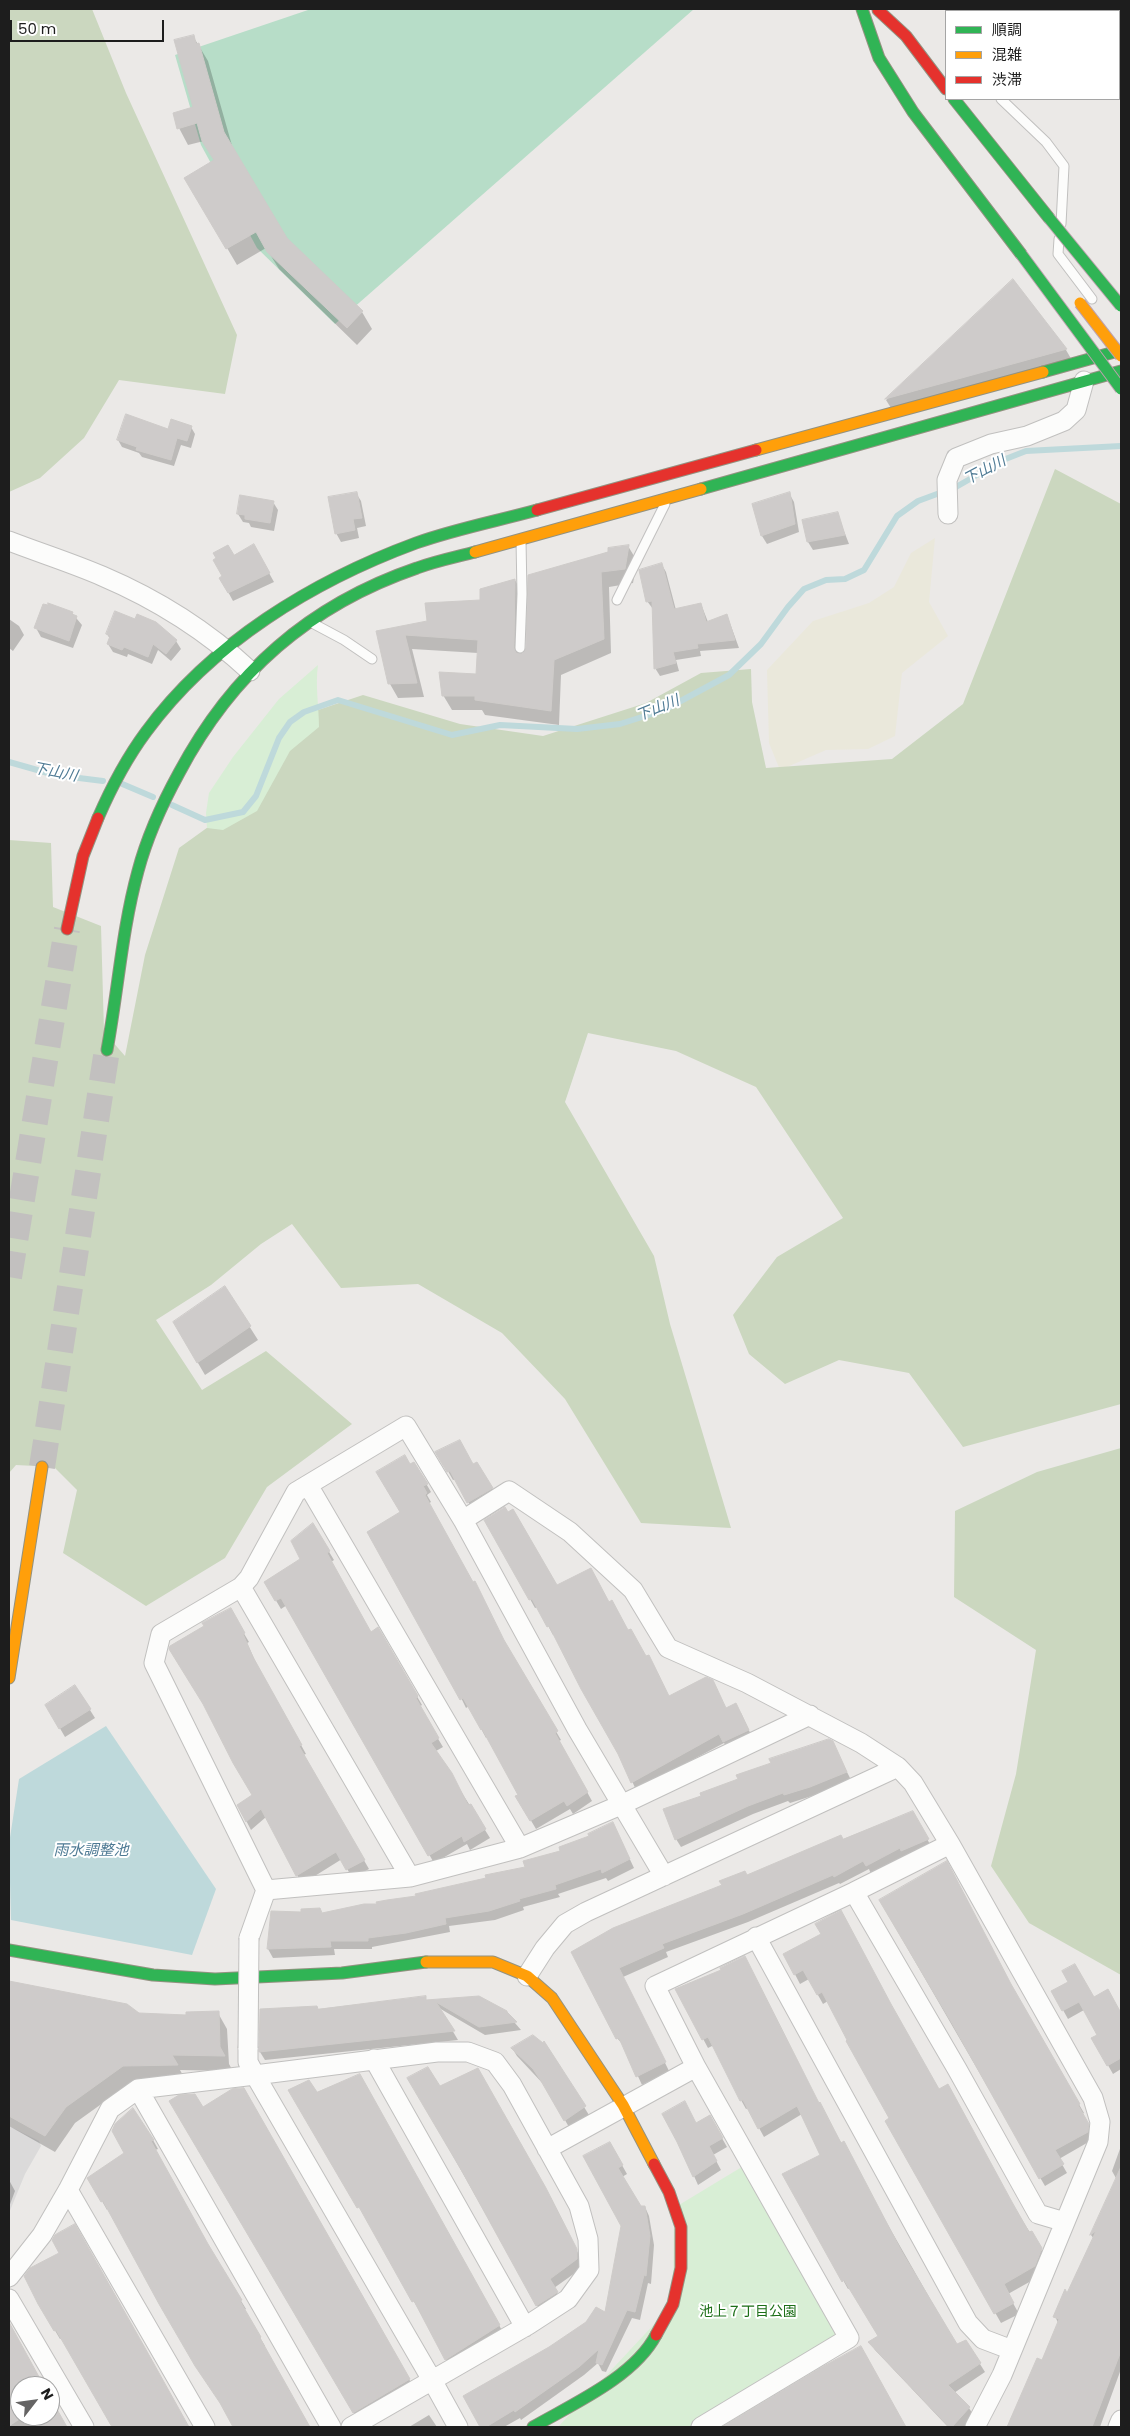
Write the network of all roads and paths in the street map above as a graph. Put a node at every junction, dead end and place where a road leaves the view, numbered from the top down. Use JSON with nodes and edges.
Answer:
{"nodes":[{"id":1,"x":862,"y":9,"type":"edge"},
{"id":2,"x":878,"y":9,"type":"edge"},
{"id":3,"x":887,"y":33,"type":"dead end"},
{"id":4,"x":945,"y":88,"type":"edge"},
{"id":5,"x":955,"y":100,"type":"edge"},
{"id":6,"x":1002,"y":100,"type":"edge"},
{"id":7,"x":1064,"y":281,"type":"dead end"},
{"id":8,"x":1121,"y":306,"type":"edge"},
{"id":9,"x":1098,"y":307,"type":"dead end"},
{"id":10,"x":1121,"y":350,"type":"edge"},
{"id":11,"x":1121,"y":356,"type":"edge"},
{"id":12,"x":1121,"y":371,"type":"edge"},
{"id":13,"x":1084,"y":381,"type":"junction"},
{"id":14,"x":1121,"y":389,"type":"edge"},
{"id":15,"x":668,"y":497,"type":"junction"},
{"id":16,"x":948,"y":511,"type":"dead end"},
{"id":17,"x":521,"y":538,"type":"junction"},
{"id":18,"x":9,"y":541,"type":"edge"},
{"id":19,"x":617,"y":600,"type":"dead end"},
{"id":20,"x":311,"y":623,"type":"junction"},
{"id":21,"x":226,"y":648,"type":"junction"},
{"id":22,"x":520,"y":648,"type":"dead end"},
{"id":23,"x":372,"y":659,"type":"dead end"},
{"id":24,"x":250,"y":671,"type":"junction"},
{"id":25,"x":67,"y":929,"type":"tunnel mouth"},
{"id":26,"x":107,"y":1050,"type":"tunnel mouth"},
{"id":27,"x":42,"y":1467,"type":"tunnel mouth"},
{"id":28,"x":308,"y":1484,"type":"junction"},
{"id":29,"x":463,"y":1520,"type":"junction"},
{"id":30,"x":241,"y":1587,"type":"junction"},
{"id":31,"x":9,"y":1678,"type":"edge"},
{"id":32,"x":810,"y":1715,"type":"junction"},
{"id":33,"x":898,"y":1766,"type":"junction"},
{"id":34,"x":623,"y":1804,"type":"junction"},
{"id":35,"x":950,"y":1844,"type":"junction"},
{"id":36,"x":520,"y":1848,"type":"junction"},
{"id":37,"x":664,"y":1876,"type":"junction"},
{"id":38,"x":410,"y":1877,"type":"junction"},
{"id":39,"x":266,"y":1890,"type":"junction"},
{"id":40,"x":854,"y":1892,"type":"junction"},
{"id":41,"x":756,"y":1937,"type":"junction"},
{"id":42,"x":9,"y":1950,"type":"edge"},
{"id":43,"x":528,"y":1976,"type":"junction"},
{"id":44,"x":374,"y":2059,"type":"junction"},
{"id":45,"x":696,"y":2067,"type":"junction"},
{"id":46,"x":256,"y":2076,"type":"junction"},
{"id":47,"x":138,"y":2089,"type":"junction"},
{"id":48,"x":624,"y":2105,"type":"junction"},
{"id":49,"x":547,"y":2149,"type":"junction"},
{"id":50,"x":68,"y":2190,"type":"junction"},
{"id":51,"x":1065,"y":2222,"type":"junction"},
{"id":52,"x":9,"y":2277,"type":"edge"},
{"id":53,"x":9,"y":2299,"type":"edge"},
{"id":54,"x":525,"y":2327,"type":"junction"},
{"id":55,"x":1012,"y":2350,"type":"junction"},
{"id":56,"x":432,"y":2380,"type":"junction"},
{"id":57,"x":1121,"y":2420,"type":"edge"},
{"id":58,"x":705,"y":2426,"type":"edge"},
{"id":59,"x":84,"y":2427,"type":"edge"},
{"id":60,"x":205,"y":2427,"type":"edge"},
{"id":61,"x":331,"y":2427,"type":"edge"},
{"id":62,"x":351,"y":2427,"type":"edge"},
{"id":63,"x":458,"y":2427,"type":"edge"},
{"id":64,"x":533,"y":2427,"type":"edge"},
{"id":65,"x":975,"y":2427,"type":"edge"},
{"id":66,"x":1118,"y":2427,"type":"edge"}],
"edges":[{"from":1,"to":14,"type":"main road","bridge":true},
{"from":2,"to":3,"type":"main road"},
{"from":2,"to":4,"type":"main road"},
{"from":5,"to":8,"type":"main road","bridge":true},
{"from":6,"to":9,"type":"lane"},
{"from":7,"to":11,"type":"main road","bridge":true},
{"from":10,"to":21,"type":"main road"},
{"from":12,"to":13,"type":"main road"},
{"from":13,"to":15,"type":"main road"},
{"from":13,"to":16,"type":"street"},
{"from":15,"to":17,"type":"main road"},
{"from":15,"to":19,"type":"lane"},
{"from":17,"to":20,"type":"main road"},
{"from":17,"to":22,"type":"lane"},
{"from":18,"to":21,"type":"street"},
{"from":20,"to":23,"type":"lane"},
{"from":20,"to":24,"type":"main road"},
{"from":21,"to":24,"type":"street"},
{"from":21,"to":25,"type":"main road"},
{"from":24,"to":26,"type":"main road"},
{"from":27,"to":31,"type":"main road"},
{"from":28,"to":29,"type":"street"},
{"from":28,"to":30,"type":"street"},
{"from":28,"to":36,"type":"street"},
{"from":29,"to":32,"type":"street"},
{"from":29,"to":34,"type":"street"},
{"from":30,"to":38,"type":"street"},
{"from":30,"to":39,"type":"street"},
{"from":32,"to":33,"type":"street"},
{"from":32,"to":34,"type":"street"},
{"from":33,"to":35,"type":"street"},
{"from":33,"to":37,"type":"street"},
{"from":34,"to":36,"type":"street"},
{"from":34,"to":37,"type":"street"},
{"from":35,"to":40,"type":"street"},
{"from":35,"to":51,"type":"street"},
{"from":36,"to":38,"type":"street"},
{"from":37,"to":43,"type":"street"},
{"from":38,"to":39,"type":"street"},
{"from":39,"to":46,"type":"street","bridge":true},
{"from":40,"to":41,"type":"street"},
{"from":40,"to":51,"type":"street"},
{"from":41,"to":45,"type":"street"},
{"from":41,"to":55,"type":"street"},
{"from":42,"to":43,"type":"main road"},
{"from":43,"to":48,"type":"main road"},
{"from":44,"to":46,"type":"street"},
{"from":44,"to":49,"type":"street"},
{"from":44,"to":54,"type":"street"},
{"from":45,"to":48,"type":"street"},
{"from":45,"to":58,"type":"street"},
{"from":46,"to":47,"type":"street"},
{"from":46,"to":56,"type":"street"},
{"from":47,"to":50,"type":"street"},
{"from":47,"to":61,"type":"street"},
{"from":48,"to":49,"type":"street"},
{"from":48,"to":64,"type":"main road"},
{"from":49,"to":54,"type":"street"},
{"from":50,"to":52,"type":"street"},
{"from":50,"to":60,"type":"street"},
{"from":51,"to":55,"type":"street"},
{"from":53,"to":59,"type":"street"},
{"from":54,"to":56,"type":"street"},
{"from":55,"to":65,"type":"street"},
{"from":56,"to":62,"type":"street"},
{"from":56,"to":63,"type":"street"},
{"from":57,"to":66,"type":"street"}]}
